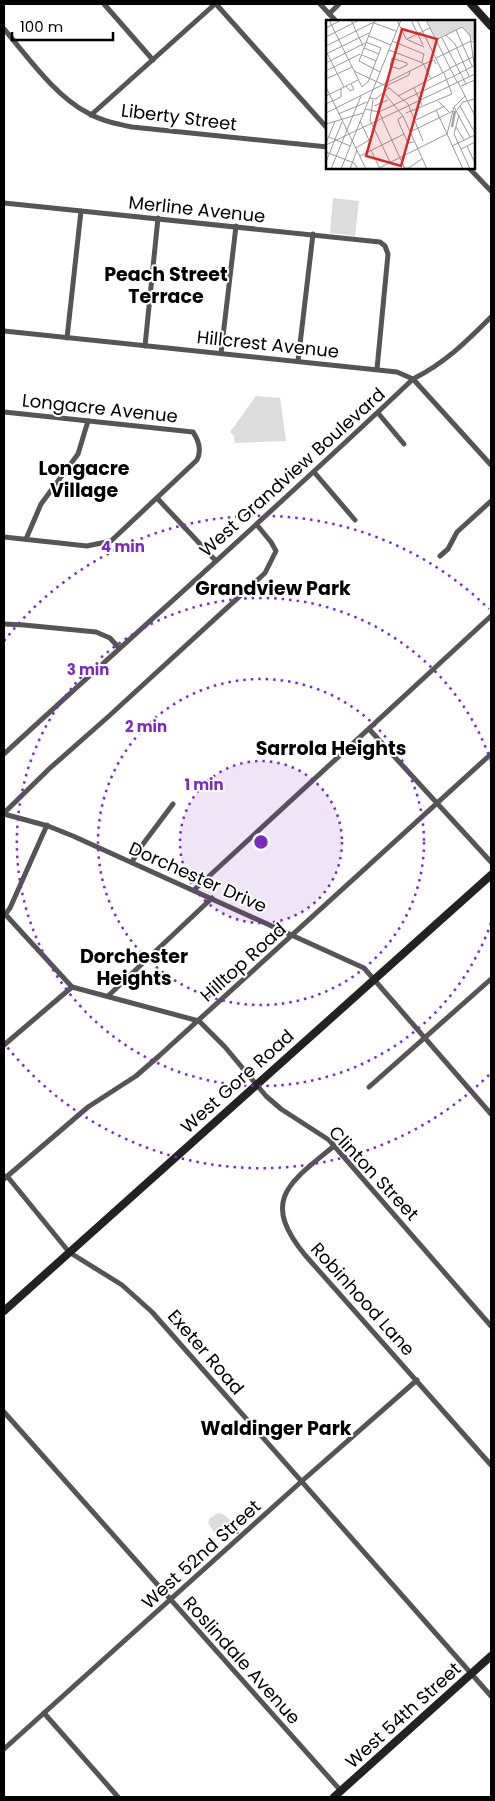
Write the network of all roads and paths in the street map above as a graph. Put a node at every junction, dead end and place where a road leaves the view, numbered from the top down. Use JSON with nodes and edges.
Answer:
{"nodes":[{"id":1,"x":104,"y":4,"type":"edge"},
{"id":2,"x":215,"y":4,"type":"edge"},
{"id":3,"x":320,"y":4,"type":"edge"},
{"id":4,"x":339,"y":4,"type":"edge"},
{"id":5,"x":471,"y":4,"type":"edge"},
{"id":6,"x":329,"y":14,"type":"junction"},
{"id":7,"x":335,"y":20,"type":"edge"},
{"id":8,"x":490,"y":21,"type":"edge"},
{"id":9,"x":4,"y":30,"type":"edge"},
{"id":10,"x":153,"y":60,"type":"junction"},
{"id":11,"x":91,"y":115,"type":"junction"},
{"id":12,"x":326,"y":127,"type":"edge"},
{"id":13,"x":326,"y":147,"type":"edge"},
{"id":14,"x":470,"y":169,"type":"edge"},
{"id":15,"x":491,"y":192,"type":"edge"},
{"id":16,"x":4,"y":203,"type":"edge"},
{"id":17,"x":81,"y":211,"type":"junction"},
{"id":18,"x":158,"y":218,"type":"junction"},
{"id":19,"x":236,"y":226,"type":"junction"},
{"id":20,"x":313,"y":234,"type":"junction"},
{"id":21,"x":491,"y":317,"type":"edge"},
{"id":22,"x":4,"y":331,"type":"edge"},
{"id":23,"x":67,"y":338,"type":"junction"},
{"id":24,"x":145,"y":346,"type":"junction"},
{"id":25,"x":221,"y":354,"type":"junction"},
{"id":26,"x":298,"y":361,"type":"junction"},
{"id":27,"x":377,"y":369,"type":"junction"},
{"id":28,"x":413,"y":379,"type":"junction"},
{"id":29,"x":4,"y":412,"type":"edge"},
{"id":30,"x":378,"y":413,"type":"junction"},
{"id":31,"x":88,"y":421,"type":"junction"},
{"id":32,"x":404,"y":444,"type":"dead end"},
{"id":33,"x":491,"y":466,"type":"edge"},
{"id":34,"x":314,"y":472,"type":"junction"},
{"id":35,"x":158,"y":498,"type":"junction"},
{"id":36,"x":491,"y":501,"type":"edge"},
{"id":37,"x":355,"y":520,"type":"dead end"},
{"id":38,"x":257,"y":525,"type":"junction"},
{"id":39,"x":4,"y":537,"type":"edge"},
{"id":40,"x":26,"y":539,"type":"junction"},
{"id":41,"x":440,"y":556,"type":"dead end"},
{"id":42,"x":216,"y":561,"type":"junction"},
{"id":43,"x":491,"y":616,"type":"edge"},
{"id":44,"x":4,"y":624,"type":"edge"},
{"id":45,"x":119,"y":648,"type":"junction"},
{"id":46,"x":369,"y":729,"type":"junction"},
{"id":47,"x":4,"y":754,"type":"edge"},
{"id":48,"x":491,"y":754,"type":"edge"},
{"id":49,"x":438,"y":803,"type":"junction"},
{"id":50,"x":173,"y":804,"type":"dead end"},
{"id":51,"x":4,"y":814,"type":"edge"},
{"id":52,"x":47,"y":825,"type":"junction"},
{"id":53,"x":132,"y":862,"type":"junction"},
{"id":54,"x":491,"y":862,"type":"edge"},
{"id":55,"x":491,"y":874,"type":"edge"},
{"id":56,"x":194,"y":890,"type":"junction"},
{"id":57,"x":212,"y":898,"type":"junction"},
{"id":58,"x":4,"y":915,"type":"edge"},
{"id":59,"x":294,"y":935,"type":"junction"},
{"id":60,"x":374,"y":979,"type":"junction"},
{"id":61,"x":491,"y":979,"type":"edge"},
{"id":62,"x":72,"y":987,"type":"junction"},
{"id":63,"x":108,"y":996,"type":"junction"},
{"id":64,"x":199,"y":1021,"type":"junction"},
{"id":65,"x":424,"y":1038,"type":"junction"},
{"id":66,"x":4,"y":1045,"type":"edge"},
{"id":67,"x":256,"y":1084,"type":"junction"},
{"id":68,"x":369,"y":1087,"type":"dead end"},
{"id":69,"x":491,"y":1114,"type":"edge"},
{"id":70,"x":334,"y":1146,"type":"junction"},
{"id":71,"x":5,"y":1178,"type":"edge"},
{"id":72,"x":70,"y":1252,"type":"junction"},
{"id":73,"x":4,"y":1311,"type":"edge"},
{"id":74,"x":491,"y":1313,"type":"edge"},
{"id":75,"x":485,"y":1319,"type":"junction"},
{"id":76,"x":491,"y":1326,"type":"edge"},
{"id":77,"x":417,"y":1380,"type":"junction"},
{"id":78,"x":4,"y":1412,"type":"edge"},
{"id":79,"x":491,"y":1465,"type":"edge"},
{"id":80,"x":302,"y":1481,"type":"junction"},
{"id":81,"x":171,"y":1600,"type":"junction"},
{"id":82,"x":491,"y":1656,"type":"edge"},
{"id":83,"x":471,"y":1674,"type":"junction"},
{"id":84,"x":491,"y":1696,"type":"edge"},
{"id":85,"x":44,"y":1713,"type":"junction"},
{"id":86,"x":4,"y":1749,"type":"edge"},
{"id":87,"x":341,"y":1791,"type":"junction"},
{"id":88,"x":118,"y":1797,"type":"edge"},
{"id":89,"x":334,"y":1797,"type":"edge"}],
"edges":[{"from":1,"to":10,"type":"street"},
{"from":2,"to":10,"type":"street"},
{"from":2,"to":12,"type":"street"},
{"from":3,"to":6,"type":"street"},
{"from":4,"to":6,"type":"street"},
{"from":5,"to":8,"type":"street"},
{"from":6,"to":7,"type":"street"},
{"from":9,"to":11,"type":"street","name":"Liberty Street"},
{"from":10,"to":11,"type":"street"},
{"from":11,"to":13,"type":"street","name":"Liberty Street"},
{"from":14,"to":15,"type":"street"},
{"from":16,"to":17,"type":"street","name":"Merline Avenue"},
{"from":17,"to":18,"type":"street","name":"Merline Avenue"},
{"from":17,"to":23,"type":"street"},
{"from":18,"to":19,"type":"street","name":"Merline Avenue"},
{"from":18,"to":24,"type":"street"},
{"from":19,"to":20,"type":"street","name":"Merline Avenue"},
{"from":19,"to":25,"type":"street"},
{"from":20,"to":26,"type":"street"},
{"from":20,"to":27,"type":"street","name":"Merline Avenue"},
{"from":21,"to":28,"type":"street","name":"West Grandview Boulevard"},
{"from":22,"to":23,"type":"street","name":"Hillcrest Avenue"},
{"from":23,"to":24,"type":"street","name":"Hillcrest Avenue"},
{"from":24,"to":25,"type":"street","name":"Hillcrest Avenue"},
{"from":25,"to":26,"type":"street","name":"Hillcrest Avenue"},
{"from":26,"to":27,"type":"street","name":"Hillcrest Avenue"},
{"from":27,"to":28,"type":"street","name":"Hillcrest Avenue"},
{"from":28,"to":30,"type":"street","name":"West Grandview Boulevard"},
{"from":28,"to":33,"type":"street","name":"Hillcrest Avenue"},
{"from":29,"to":31,"type":"street","name":"Longacre Avenue"},
{"from":30,"to":32,"type":"street"},
{"from":30,"to":34,"type":"street","name":"West Grandview Boulevard"},
{"from":31,"to":35,"type":"street","name":"Longacre Avenue"},
{"from":31,"to":40,"type":"street"},
{"from":34,"to":37,"type":"street"},
{"from":34,"to":38,"type":"street","name":"West Grandview Boulevard"},
{"from":35,"to":40,"type":"street"},
{"from":35,"to":42,"type":"street"},
{"from":36,"to":41,"type":"street"},
{"from":38,"to":42,"type":"street","name":"West Grandview Boulevard"},
{"from":38,"to":51,"type":"street"},
{"from":39,"to":40,"type":"street"},
{"from":42,"to":45,"type":"street","name":"West Grandview Boulevard"},
{"from":43,"to":46,"type":"street"},
{"from":44,"to":45,"type":"street"},
{"from":45,"to":47,"type":"street","name":"West Grandview Boulevard"},
{"from":46,"to":49,"type":"street"},
{"from":46,"to":56,"type":"street"},
{"from":48,"to":49,"type":"street","name":"Hilltop Road"},
{"from":49,"to":54,"type":"street"},
{"from":49,"to":59,"type":"street","name":"Hilltop Road"},
{"from":50,"to":53,"type":"street"},
{"from":51,"to":52,"type":"street","name":"Dorchester Drive"},
{"from":52,"to":53,"type":"street","name":"Dorchester Drive"},
{"from":52,"to":58,"type":"street"},
{"from":53,"to":56,"type":"street","name":"Dorchester Drive"},
{"from":55,"to":60,"type":"street","name":"West Gore Road"},
{"from":56,"to":57,"type":"street","name":"Dorchester Drive"},
{"from":57,"to":59,"type":"street","name":"Dorchester Drive"},
{"from":57,"to":63,"type":"street"},
{"from":58,"to":62,"type":"street"},
{"from":59,"to":60,"type":"street","name":"Dorchester Drive"},
{"from":59,"to":64,"type":"street","name":"Hilltop Road"},
{"from":60,"to":65,"type":"street","name":"Dorchester Drive"},
{"from":60,"to":67,"type":"street","name":"West Gore Road"},
{"from":61,"to":65,"type":"street"},
{"from":62,"to":63,"type":"street","name":"Clinton Street"},
{"from":62,"to":66,"type":"street"},
{"from":63,"to":64,"type":"street","name":"Clinton Street"},
{"from":64,"to":67,"type":"street","name":"Clinton Street"},
{"from":64,"to":71,"type":"street","name":"Hilltop Road"},
{"from":65,"to":68,"type":"street"},
{"from":65,"to":69,"type":"street","name":"Dorchester Drive"},
{"from":67,"to":70,"type":"street","name":"Clinton Street"},
{"from":67,"to":72,"type":"street","name":"West Gore Road"},
{"from":70,"to":75,"type":"street","name":"Clinton Street"},
{"from":70,"to":77,"type":"street","name":"Robinhood Lane"},
{"from":71,"to":72,"type":"street","name":"Exeter Road"},
{"from":72,"to":73,"type":"street","name":"West Gore Road"},
{"from":72,"to":80,"type":"street","name":"Exeter Road"},
{"from":74,"to":75,"type":"street"},
{"from":75,"to":76,"type":"street","name":"Clinton Street"},
{"from":77,"to":79,"type":"street","name":"Robinhood Lane"},
{"from":77,"to":80,"type":"street","name":"West 52nd Street"},
{"from":78,"to":81,"type":"street","name":"Roslindale Avenue"},
{"from":80,"to":81,"type":"street","name":"West 52nd Street"},
{"from":80,"to":83,"type":"street","name":"Exeter Road"},
{"from":81,"to":85,"type":"street","name":"West 52nd Street"},
{"from":81,"to":87,"type":"street","name":"Roslindale Avenue"},
{"from":82,"to":83,"type":"street","name":"West 54th Street"},
{"from":83,"to":84,"type":"street","name":"Exeter Road"},
{"from":83,"to":87,"type":"street","name":"West 54th Street"},
{"from":85,"to":86,"type":"street","name":"West 52nd Street"},
{"from":85,"to":88,"type":"street"},
{"from":87,"to":89,"type":"street","name":"West 54th Street"}]}
